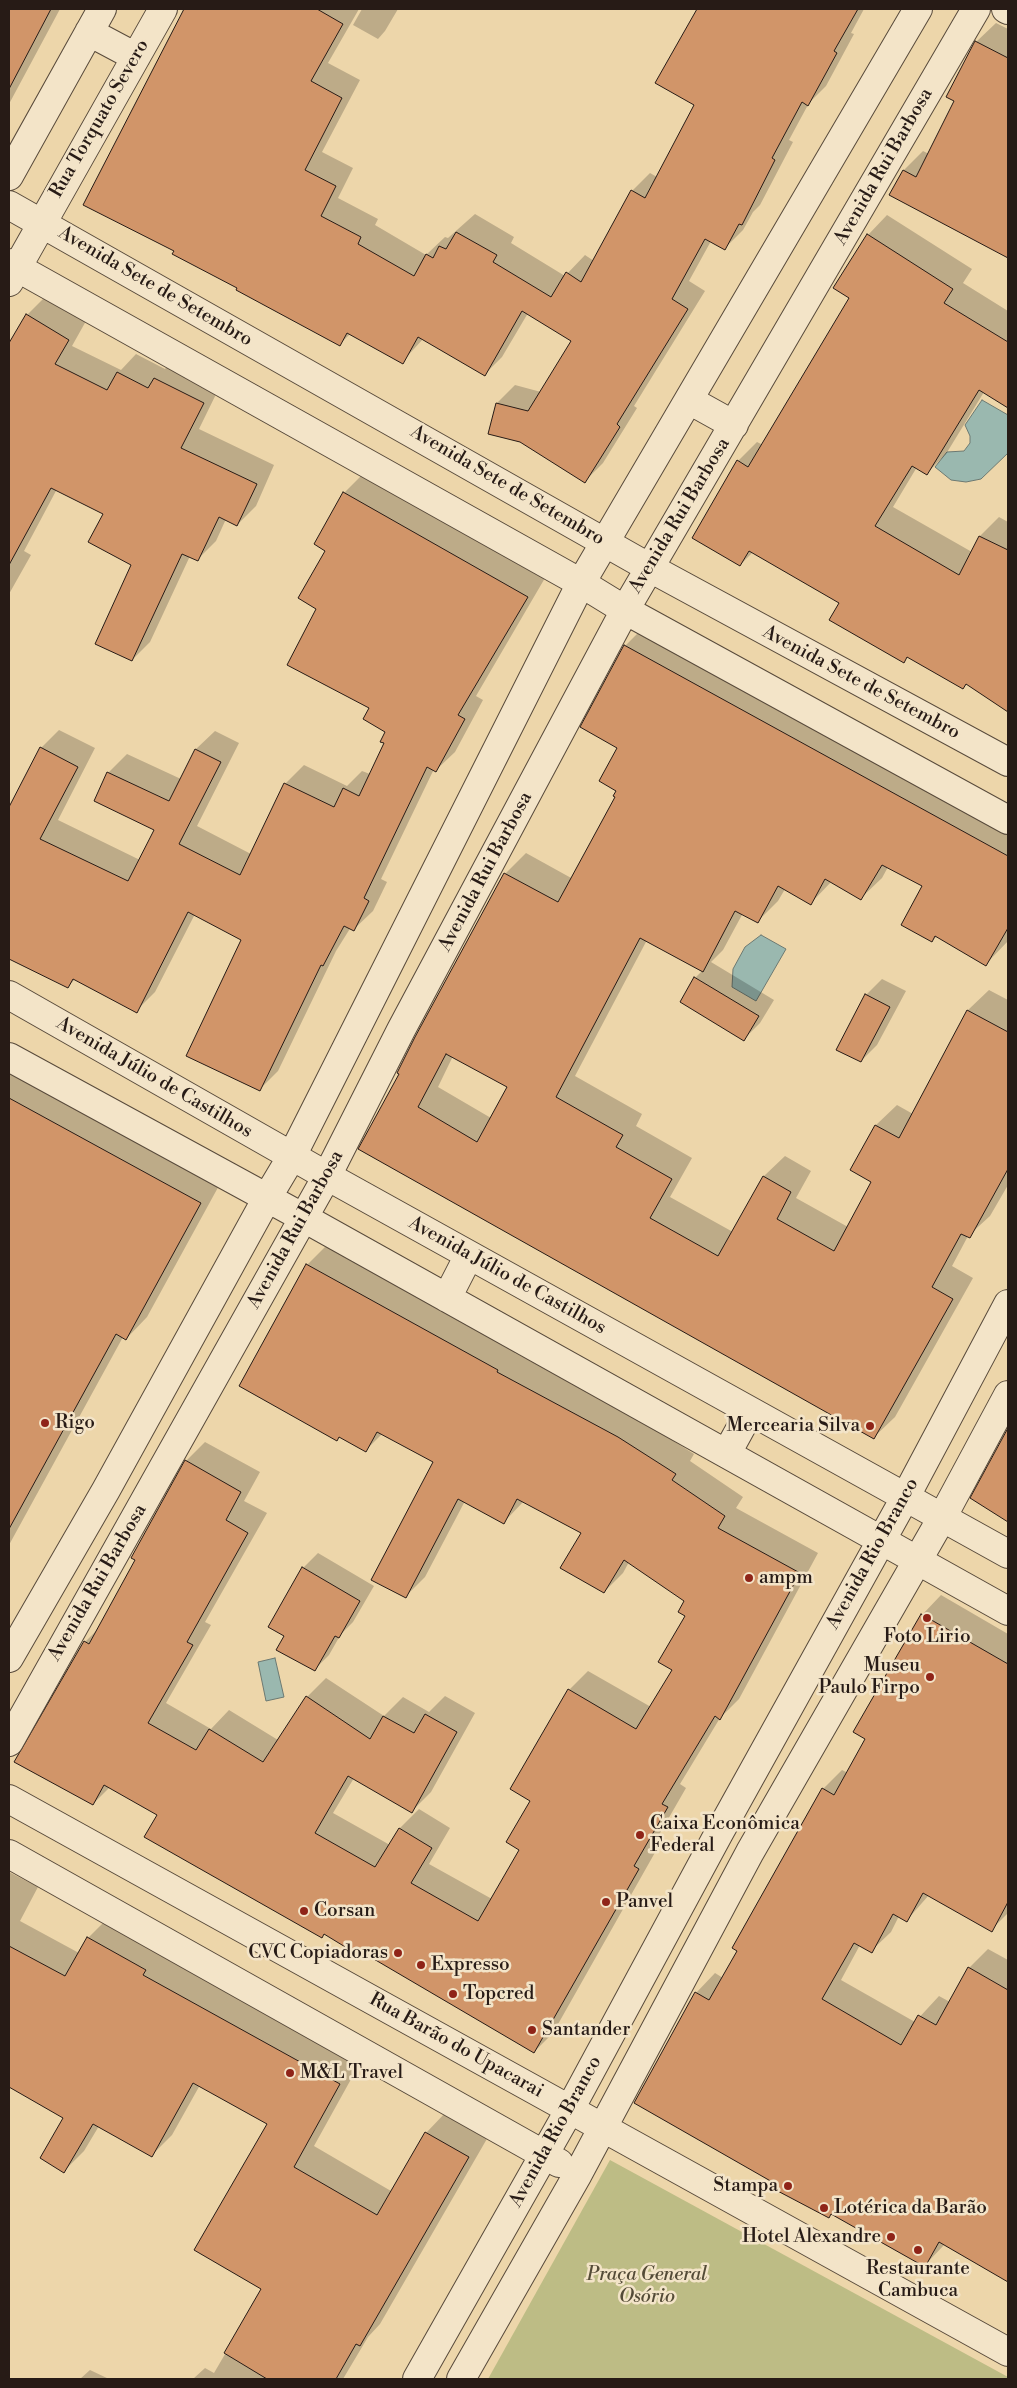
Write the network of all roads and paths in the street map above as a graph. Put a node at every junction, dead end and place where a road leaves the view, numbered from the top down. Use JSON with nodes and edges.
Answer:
{"nodes":[{"id":1,"x":163,"y":9,"type":"edge"},
{"id":2,"x":918,"y":9,"type":"edge"},
{"id":3,"x":976,"y":9,"type":"edge"},
{"id":4,"x":95,"y":20,"type":"edge"},
{"id":5,"x":136,"y":57,"type":"junction"},
{"id":6,"x":9,"y":176,"type":"edge"},
{"id":7,"x":9,"y":205,"type":"edge"},
{"id":8,"x":41,"y":222,"type":"junction"},
{"id":9,"x":11,"y":271,"type":"edge"},
{"id":10,"x":689,"y":400,"type":"junction"},
{"id":11,"x":734,"y":425,"type":"junction"},
{"id":12,"x":605,"y":542,"type":"junction"},
{"id":13,"x":650,"y":568,"type":"junction"},
{"id":14,"x":581,"y":582,"type":"junction"},
{"id":15,"x":625,"y":610,"type":"junction"},
{"id":16,"x":1008,"y":762,"type":"edge"},
{"id":17,"x":1008,"y":820,"type":"edge"},
{"id":18,"x":9,"y":995,"type":"edge"},
{"id":19,"x":365,"y":1010,"type":"junction"},
{"id":20,"x":401,"y":1030,"type":"junction"},
{"id":21,"x":9,"y":1057,"type":"edge"},
{"id":22,"x":292,"y":1156,"type":"junction"},
{"id":23,"x":327,"y":1176,"type":"junction"},
{"id":24,"x":267,"y":1198,"type":"junction"},
{"id":25,"x":304,"y":1218,"type":"junction"},
{"id":26,"x":469,"y":1255,"type":"junction"},
{"id":27,"x":447,"y":1298,"type":"junction"},
{"id":28,"x":1008,"y":1304,"type":"edge"},
{"id":29,"x":1008,"y":1395,"type":"edge"},
{"id":30,"x":750,"y":1411,"type":"junction"},
{"id":31,"x":727,"y":1453,"type":"junction"},
{"id":32,"x":106,"y":1490,"type":"junction"},
{"id":33,"x":906,"y":1496,"type":"junction"},
{"id":34,"x":140,"y":1510,"type":"junction"},
{"id":35,"x":943,"y":1516,"type":"junction"},
{"id":36,"x":881,"y":1538,"type":"junction"},
{"id":37,"x":1008,"y":1554,"type":"edge"},
{"id":38,"x":918,"y":1559,"type":"junction"},
{"id":39,"x":1008,"y":1611,"type":"edge"},
{"id":40,"x":9,"y":1658,"type":"edge"},
{"id":41,"x":9,"y":1742,"type":"edge"},
{"id":42,"x":9,"y":1799,"type":"edge"},
{"id":43,"x":719,"y":1833,"type":"junction"},
{"id":44,"x":750,"y":1852,"type":"junction"},
{"id":45,"x":9,"y":1854,"type":"edge"},
{"id":46,"x":570,"y":2109,"type":"junction"},
{"id":47,"x":603,"y":2127,"type":"junction"},
{"id":48,"x":544,"y":2154,"type":"junction"},
{"id":49,"x":578,"y":2174,"type":"junction"},
{"id":50,"x":1008,"y":2352,"type":"edge"},
{"id":51,"x":418,"y":2379,"type":"edge"},
{"id":52,"x":461,"y":2379,"type":"edge"}],
"edges":[{"from":1,"to":5,"type":"street","name":"Rua Torquato Severo"},
{"from":2,"to":10,"type":"street","name":"Avenida Rui Barbosa"},
{"from":3,"to":11,"type":"street","name":"Avenida Rui Barbosa"},
{"from":4,"to":5,"type":"street"},
{"from":4,"to":6,"type":"street"},
{"from":5,"to":8,"type":"street","name":"Rua Torquato Severo"},
{"from":7,"to":8,"type":"street","name":"Avenida Sete de Setembro"},
{"from":8,"to":9,"type":"street","name":"Rua Torquato Severo"},
{"from":8,"to":12,"type":"street","name":"Avenida Sete de Setembro"},
{"from":9,"to":14,"type":"street"},
{"from":10,"to":11,"type":"street"},
{"from":10,"to":12,"type":"street","name":"Avenida Rui Barbosa"},
{"from":11,"to":13,"type":"street","name":"Avenida Rui Barbosa"},
{"from":12,"to":13,"type":"street","name":"Avenida Sete de Setembro"},
{"from":12,"to":14,"type":"street","name":"Avenida Rui Barbosa"},
{"from":13,"to":15,"type":"street","name":"Avenida Rui Barbosa"},
{"from":13,"to":16,"type":"street","name":"Avenida Sete de Setembro"},
{"from":14,"to":15,"type":"street"},
{"from":14,"to":19,"type":"street","name":"Avenida Rui Barbosa"},
{"from":15,"to":17,"type":"street"},
{"from":15,"to":20,"type":"street","name":"Avenida Rui Barbosa"},
{"from":18,"to":22,"type":"street","name":"Avenida Júlio de Castilhos"},
{"from":19,"to":20,"type":"street"},
{"from":19,"to":22,"type":"street","name":"Avenida Rui Barbosa"},
{"from":20,"to":23,"type":"street","name":"Avenida Rui Barbosa"},
{"from":21,"to":24,"type":"street"},
{"from":22,"to":23,"type":"street","name":"Avenida Júlio de Castilhos"},
{"from":22,"to":24,"type":"street","name":"Avenida Rui Barbosa"},
{"from":23,"to":25,"type":"street","name":"Avenida Rui Barbosa"},
{"from":23,"to":26,"type":"street","name":"Avenida Júlio de Castilhos"},
{"from":24,"to":25,"type":"street"},
{"from":24,"to":32,"type":"street","name":"Avenida Rui Barbosa"},
{"from":25,"to":27,"type":"street"},
{"from":25,"to":34,"type":"street","name":"Avenida Rui Barbosa"},
{"from":26,"to":27,"type":"street"},
{"from":26,"to":30,"type":"street","name":"Avenida Júlio de Castilhos"},
{"from":27,"to":31,"type":"street"},
{"from":28,"to":33,"type":"street","name":"Avenida Rio Branco"},
{"from":29,"to":35,"type":"street","name":"Avenida Rio Branco"},
{"from":30,"to":31,"type":"street"},
{"from":30,"to":33,"type":"street","name":"Avenida Júlio de Castilhos"},
{"from":31,"to":36,"type":"street"},
{"from":32,"to":34,"type":"street"},
{"from":32,"to":40,"type":"street","name":"Avenida Rui Barbosa"},
{"from":33,"to":35,"type":"street","name":"Avenida Júlio de Castilhos"},
{"from":33,"to":36,"type":"street","name":"Avenida Rio Branco"},
{"from":34,"to":41,"type":"street","name":"Avenida Rui Barbosa"},
{"from":35,"to":37,"type":"street","name":"Avenida Júlio de Castilhos"},
{"from":35,"to":38,"type":"street","name":"Avenida Rio Branco"},
{"from":36,"to":38,"type":"street"},
{"from":36,"to":43,"type":"street","name":"Avenida Rio Branco"},
{"from":38,"to":39,"type":"street"},
{"from":38,"to":44,"type":"street","name":"Avenida Rio Branco"},
{"from":42,"to":46,"type":"street","name":"Rua Barão do Upacarai"},
{"from":43,"to":44,"type":"street"},
{"from":43,"to":46,"type":"street","name":"Avenida Rio Branco"},
{"from":44,"to":47,"type":"street","name":"Avenida Rio Branco"},
{"from":45,"to":48,"type":"street"},
{"from":46,"to":47,"type":"street","name":"Rua Barão do Upacarai"},
{"from":46,"to":48,"type":"street","name":"Avenida Rio Branco"},
{"from":47,"to":49,"type":"street","name":"Avenida Rio Branco"},
{"from":47,"to":50,"type":"street","name":"Rua Barão do Upacarai"},
{"from":48,"to":49,"type":"street"},
{"from":48,"to":51,"type":"street","name":"Avenida Rio Branco"},
{"from":49,"to":52,"type":"street","name":"Avenida Rio Branco"}]}
